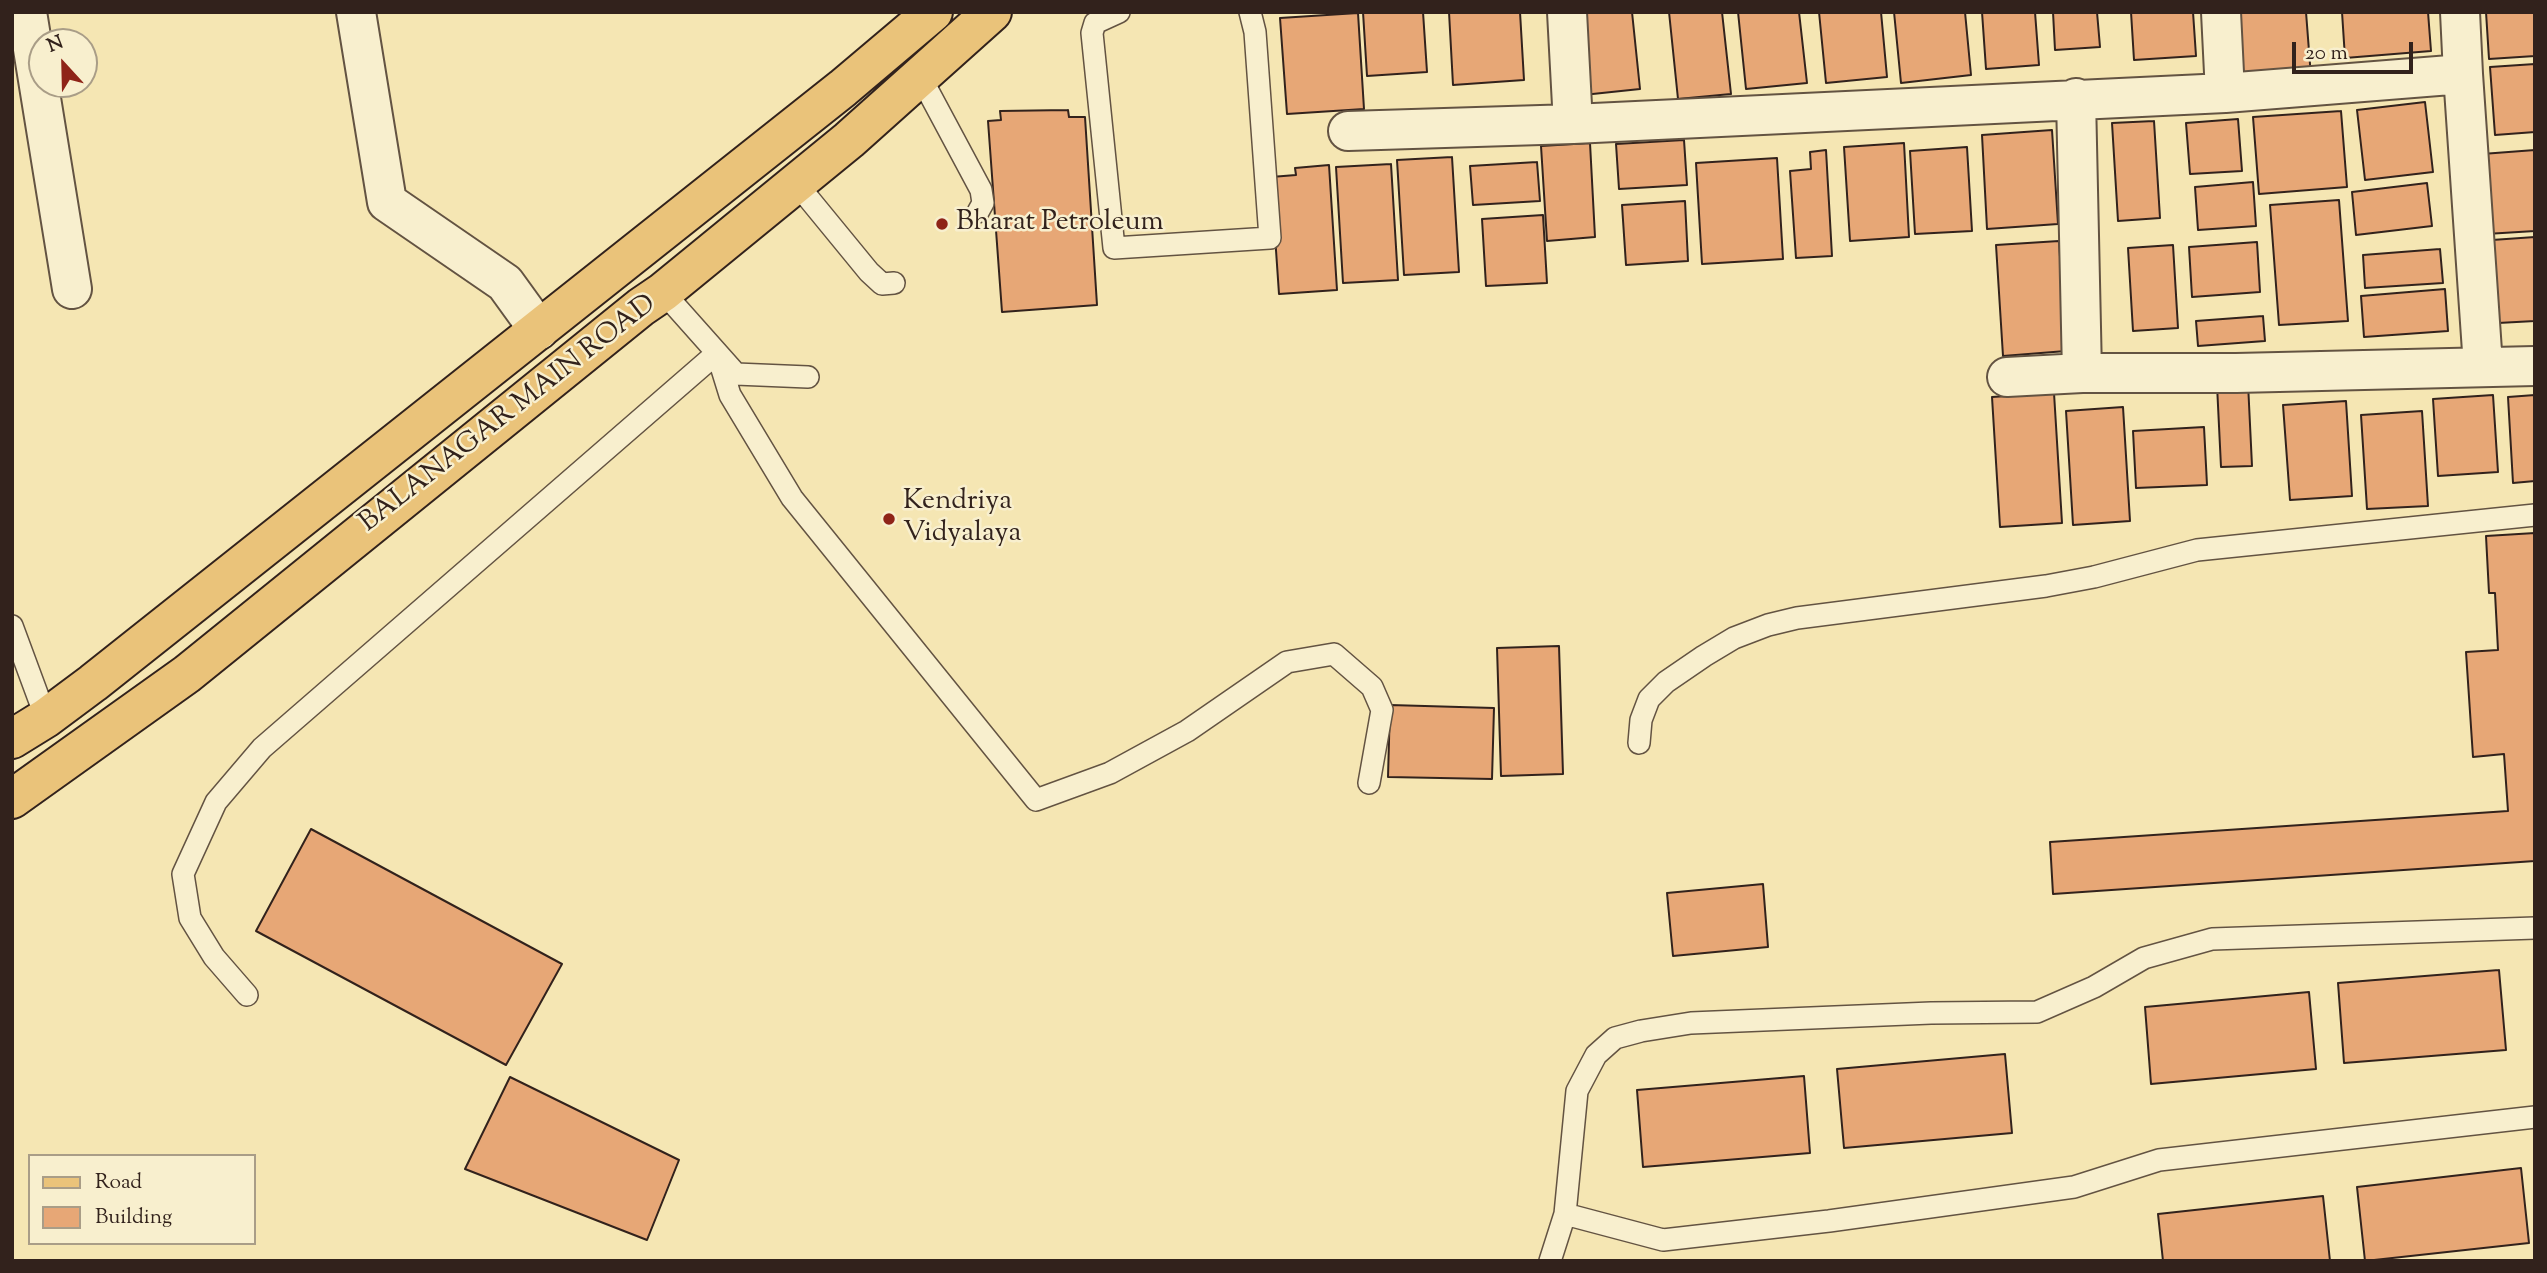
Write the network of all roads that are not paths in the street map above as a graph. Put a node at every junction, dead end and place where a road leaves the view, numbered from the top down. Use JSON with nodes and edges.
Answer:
{"nodes":[{"id":1,"x":27,"y":12,"type":"edge"},
{"id":2,"x":356,"y":12,"type":"edge"},
{"id":3,"x":933,"y":12,"type":"edge"},
{"id":4,"x":992,"y":12,"type":"edge"},
{"id":5,"x":1119,"y":12,"type":"edge"},
{"id":6,"x":1250,"y":12,"type":"edge"},
{"id":7,"x":1567,"y":12,"type":"edge"},
{"id":8,"x":2221,"y":12,"type":"edge"},
{"id":9,"x":2460,"y":12,"type":"edge"},
{"id":10,"x":2463,"y":74,"type":"junction"},
{"id":11,"x":920,"y":76,"type":"junction"},
{"id":12,"x":2225,"y":93,"type":"junction"},
{"id":13,"x":2076,"y":98,"type":"junction"},
{"id":14,"x":1573,"y":124,"type":"junction"},
{"id":15,"x":1348,"y":131,"type":"dead end"},
{"id":16,"x":796,"y":183,"type":"junction"},
{"id":17,"x":978,"y":212,"type":"dead end"},
{"id":18,"x":894,"y":283,"type":"dead end"},
{"id":19,"x":72,"y":289,"type":"dead end"},
{"id":20,"x":663,"y":292,"type":"junction"},
{"id":21,"x":538,"y":330,"type":"junction"},
{"id":22,"x":717,"y":353,"type":"junction"},
{"id":23,"x":2483,"y":366,"type":"junction"},
{"id":24,"x":2535,"y":366,"type":"edge"},
{"id":25,"x":2082,"y":373,"type":"junction"},
{"id":26,"x":808,"y":377,"type":"dead end"},
{"id":27,"x":2007,"y":377,"type":"dead end"},
{"id":28,"x":2535,"y":515,"type":"edge"},
{"id":29,"x":12,"y":626,"type":"edge"},
{"id":30,"x":47,"y":718,"type":"junction"},
{"id":31,"x":12,"y":739,"type":"edge"},
{"id":32,"x":1639,"y":743,"type":"dead end"},
{"id":33,"x":1368,"y":783,"type":"dead end"},
{"id":34,"x":12,"y":799,"type":"edge"},
{"id":35,"x":2535,"y":928,"type":"edge"},
{"id":36,"x":247,"y":995,"type":"dead end"},
{"id":37,"x":2535,"y":1117,"type":"edge"},
{"id":38,"x":1565,"y":1214,"type":"junction"},
{"id":39,"x":1550,"y":1261,"type":"edge"}],
"edges":[{"from":1,"to":19,"type":"street"},
{"from":2,"to":21,"type":"street"},
{"from":3,"to":21,"type":"main road","name":"BALANAGAR MAIN ROAD"},
{"from":4,"to":11,"type":"main road","name":"BALANAGAR MAIN ROAD"},
{"from":5,"to":6,"type":"lane"},
{"from":7,"to":14,"type":"street"},
{"from":8,"to":12,"type":"street"},
{"from":9,"to":10,"type":"street"},
{"from":10,"to":12,"type":"street"},
{"from":10,"to":23,"type":"street"},
{"from":11,"to":16,"type":"main road","name":"BALANAGAR MAIN ROAD"},
{"from":11,"to":17,"type":"lane"},
{"from":12,"to":13,"type":"street"},
{"from":13,"to":14,"type":"street"},
{"from":13,"to":25,"type":"street"},
{"from":14,"to":15,"type":"street"},
{"from":16,"to":18,"type":"lane"},
{"from":16,"to":20,"type":"main road","name":"BALANAGAR MAIN ROAD"},
{"from":20,"to":22,"type":"lane"},
{"from":20,"to":34,"type":"main road","name":"BALANAGAR MAIN ROAD"},
{"from":21,"to":30,"type":"main road","name":"BALANAGAR MAIN ROAD"},
{"from":22,"to":26,"type":"lane"},
{"from":22,"to":33,"type":"lane"},
{"from":22,"to":36,"type":"lane"},
{"from":23,"to":24,"type":"street"},
{"from":23,"to":25,"type":"street"},
{"from":25,"to":27,"type":"street"},
{"from":28,"to":32,"type":"lane"},
{"from":29,"to":30,"type":"lane"},
{"from":30,"to":31,"type":"main road","name":"BALANAGAR MAIN ROAD"},
{"from":35,"to":38,"type":"lane"},
{"from":37,"to":38,"type":"lane"},
{"from":38,"to":39,"type":"lane"}]}
